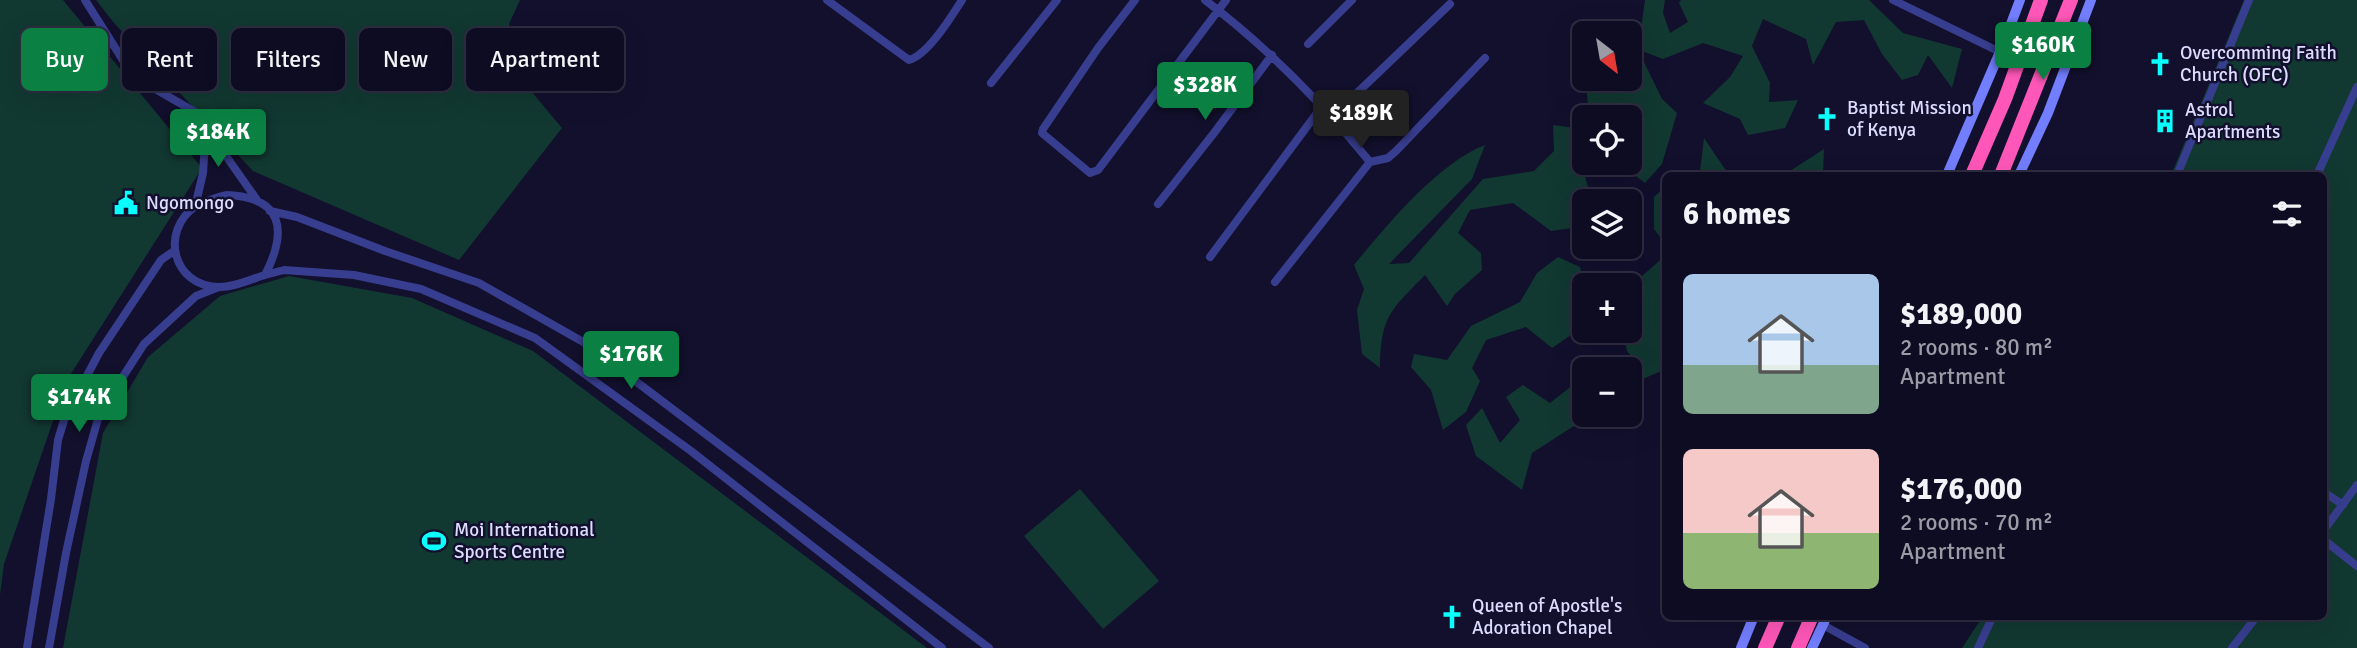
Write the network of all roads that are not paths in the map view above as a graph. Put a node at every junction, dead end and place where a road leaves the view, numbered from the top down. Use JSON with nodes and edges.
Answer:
{"nodes":[{"id":1,"x":85,"y":0,"type":"edge"},
{"id":2,"x":827,"y":0,"type":"edge"},
{"id":3,"x":962,"y":0,"type":"edge"},
{"id":4,"x":1057,"y":0,"type":"edge"},
{"id":5,"x":1135,"y":0,"type":"edge"},
{"id":6,"x":1205,"y":0,"type":"edge"},
{"id":7,"x":1226,"y":0,"type":"edge"},
{"id":8,"x":1893,"y":0,"type":"edge"},
{"id":9,"x":2020,"y":0,"type":"edge"},
{"id":10,"x":2041,"y":0,"type":"edge"},
{"id":11,"x":2071,"y":0,"type":"edge"},
{"id":12,"x":2091,"y":0,"type":"edge"},
{"id":13,"x":2249,"y":0,"type":"edge"},
{"id":14,"x":1348,"y":2,"type":"edge"},
{"id":15,"x":1450,"y":4,"type":"dead end"},
{"id":16,"x":1218,"y":10,"type":"junction"},
{"id":17,"x":1308,"y":44,"type":"dead end"},
{"id":18,"x":2000,"y":52,"type":"junction"},
{"id":19,"x":1272,"y":55,"type":"junction"},
{"id":20,"x":1485,"y":58,"type":"dead end"},
{"id":21,"x":991,"y":83,"type":"dead end"},
{"id":22,"x":2357,"y":87,"type":"edge"},
{"id":23,"x":1323,"y":105,"type":"junction"},
{"id":24,"x":1333,"y":116,"type":"junction"},
{"id":25,"x":206,"y":127,"type":"junction"},
{"id":26,"x":1370,"y":162,"type":"junction"},
{"id":27,"x":1948,"y":172,"type":"edge"},
{"id":28,"x":1973,"y":172,"type":"edge"},
{"id":29,"x":2002,"y":172,"type":"edge"},
{"id":30,"x":2020,"y":172,"type":"edge"},
{"id":31,"x":2177,"y":172,"type":"edge"},
{"id":32,"x":2318,"y":172,"type":"edge"},
{"id":33,"x":257,"y":200,"type":"junction"},
{"id":34,"x":1158,"y":204,"type":"dead end"},
{"id":35,"x":195,"y":207,"type":"junction"},
{"id":36,"x":270,"y":211,"type":"junction"},
{"id":37,"x":174,"y":251,"type":"junction"},
{"id":38,"x":1210,"y":257,"type":"dead end"},
{"id":39,"x":265,"y":275,"type":"junction"},
{"id":40,"x":1275,"y":282,"type":"dead end"},
{"id":41,"x":219,"y":287,"type":"junction"},
{"id":42,"x":2357,"y":485,"type":"edge"},
{"id":43,"x":2327,"y":494,"type":"edge"},
{"id":44,"x":2343,"y":505,"type":"junction"},
{"id":45,"x":2327,"y":526,"type":"edge"},
{"id":46,"x":2327,"y":542,"type":"edge"},
{"id":47,"x":2357,"y":566,"type":"edge"},
{"id":48,"x":1752,"y":620,"type":"edge"},
{"id":49,"x":1777,"y":620,"type":"edge"},
{"id":50,"x":1819,"y":620,"type":"edge"},
{"id":51,"x":1820,"y":620,"type":"edge"},
{"id":52,"x":1822,"y":620,"type":"edge"},
{"id":53,"x":1991,"y":620,"type":"edge"},
{"id":54,"x":2254,"y":620,"type":"edge"},
{"id":55,"x":27,"y":648,"type":"edge"},
{"id":56,"x":49,"y":648,"type":"edge"},
{"id":57,"x":942,"y":648,"type":"edge"},
{"id":58,"x":989,"y":648,"type":"edge"},
{"id":59,"x":1741,"y":648,"type":"edge"},
{"id":60,"x":1765,"y":648,"type":"edge"},
{"id":61,"x":1798,"y":648,"type":"edge"},
{"id":62,"x":1812,"y":648,"type":"edge"},
{"id":63,"x":1864,"y":648,"type":"edge"},
{"id":64,"x":1978,"y":648,"type":"edge"},
{"id":65,"x":2232,"y":648,"type":"edge"}],
"edges":[{"from":1,"to":25,"type":"street"},
{"from":2,"to":3,"type":"street"},
{"from":4,"to":21,"type":"street"},
{"from":5,"to":16,"type":"street"},
{"from":6,"to":16,"type":"street"},
{"from":7,"to":16,"type":"street"},
{"from":8,"to":18,"type":"street"},
{"from":9,"to":18,"type":"main road"},
{"from":10,"to":28,"type":"highway"},
{"from":11,"to":29,"type":"highway"},
{"from":12,"to":30,"type":"main road"},
{"from":13,"to":31,"type":"street"},
{"from":14,"to":17,"type":"street"},
{"from":15,"to":24,"type":"street"},
{"from":16,"to":19,"type":"street"},
{"from":18,"to":27,"type":"main road"},
{"from":19,"to":23,"type":"street"},
{"from":19,"to":34,"type":"street"},
{"from":20,"to":26,"type":"street"},
{"from":22,"to":32,"type":"street"},
{"from":23,"to":24,"type":"street"},
{"from":23,"to":38,"type":"street"},
{"from":24,"to":26,"type":"street"},
{"from":25,"to":33,"type":"street"},
{"from":25,"to":35,"type":"street"},
{"from":26,"to":40,"type":"street"},
{"from":33,"to":35,"type":"street"},
{"from":33,"to":36,"type":"street"},
{"from":35,"to":37,"type":"street"},
{"from":36,"to":39,"type":"street"},
{"from":36,"to":58,"type":"street"},
{"from":37,"to":41,"type":"street"},
{"from":37,"to":55,"type":"street"},
{"from":39,"to":41,"type":"street"},
{"from":39,"to":57,"type":"street"},
{"from":41,"to":56,"type":"street"},
{"from":42,"to":44,"type":"street"},
{"from":43,"to":44,"type":"street"},
{"from":44,"to":45,"type":"street"},
{"from":46,"to":47,"type":"street"},
{"from":48,"to":59,"type":"main road"},
{"from":49,"to":60,"type":"highway"},
{"from":50,"to":61,"type":"highway"},
{"from":51,"to":62,"type":"main road"},
{"from":52,"to":63,"type":"street"},
{"from":53,"to":64,"type":"street"},
{"from":54,"to":65,"type":"street"}]}
